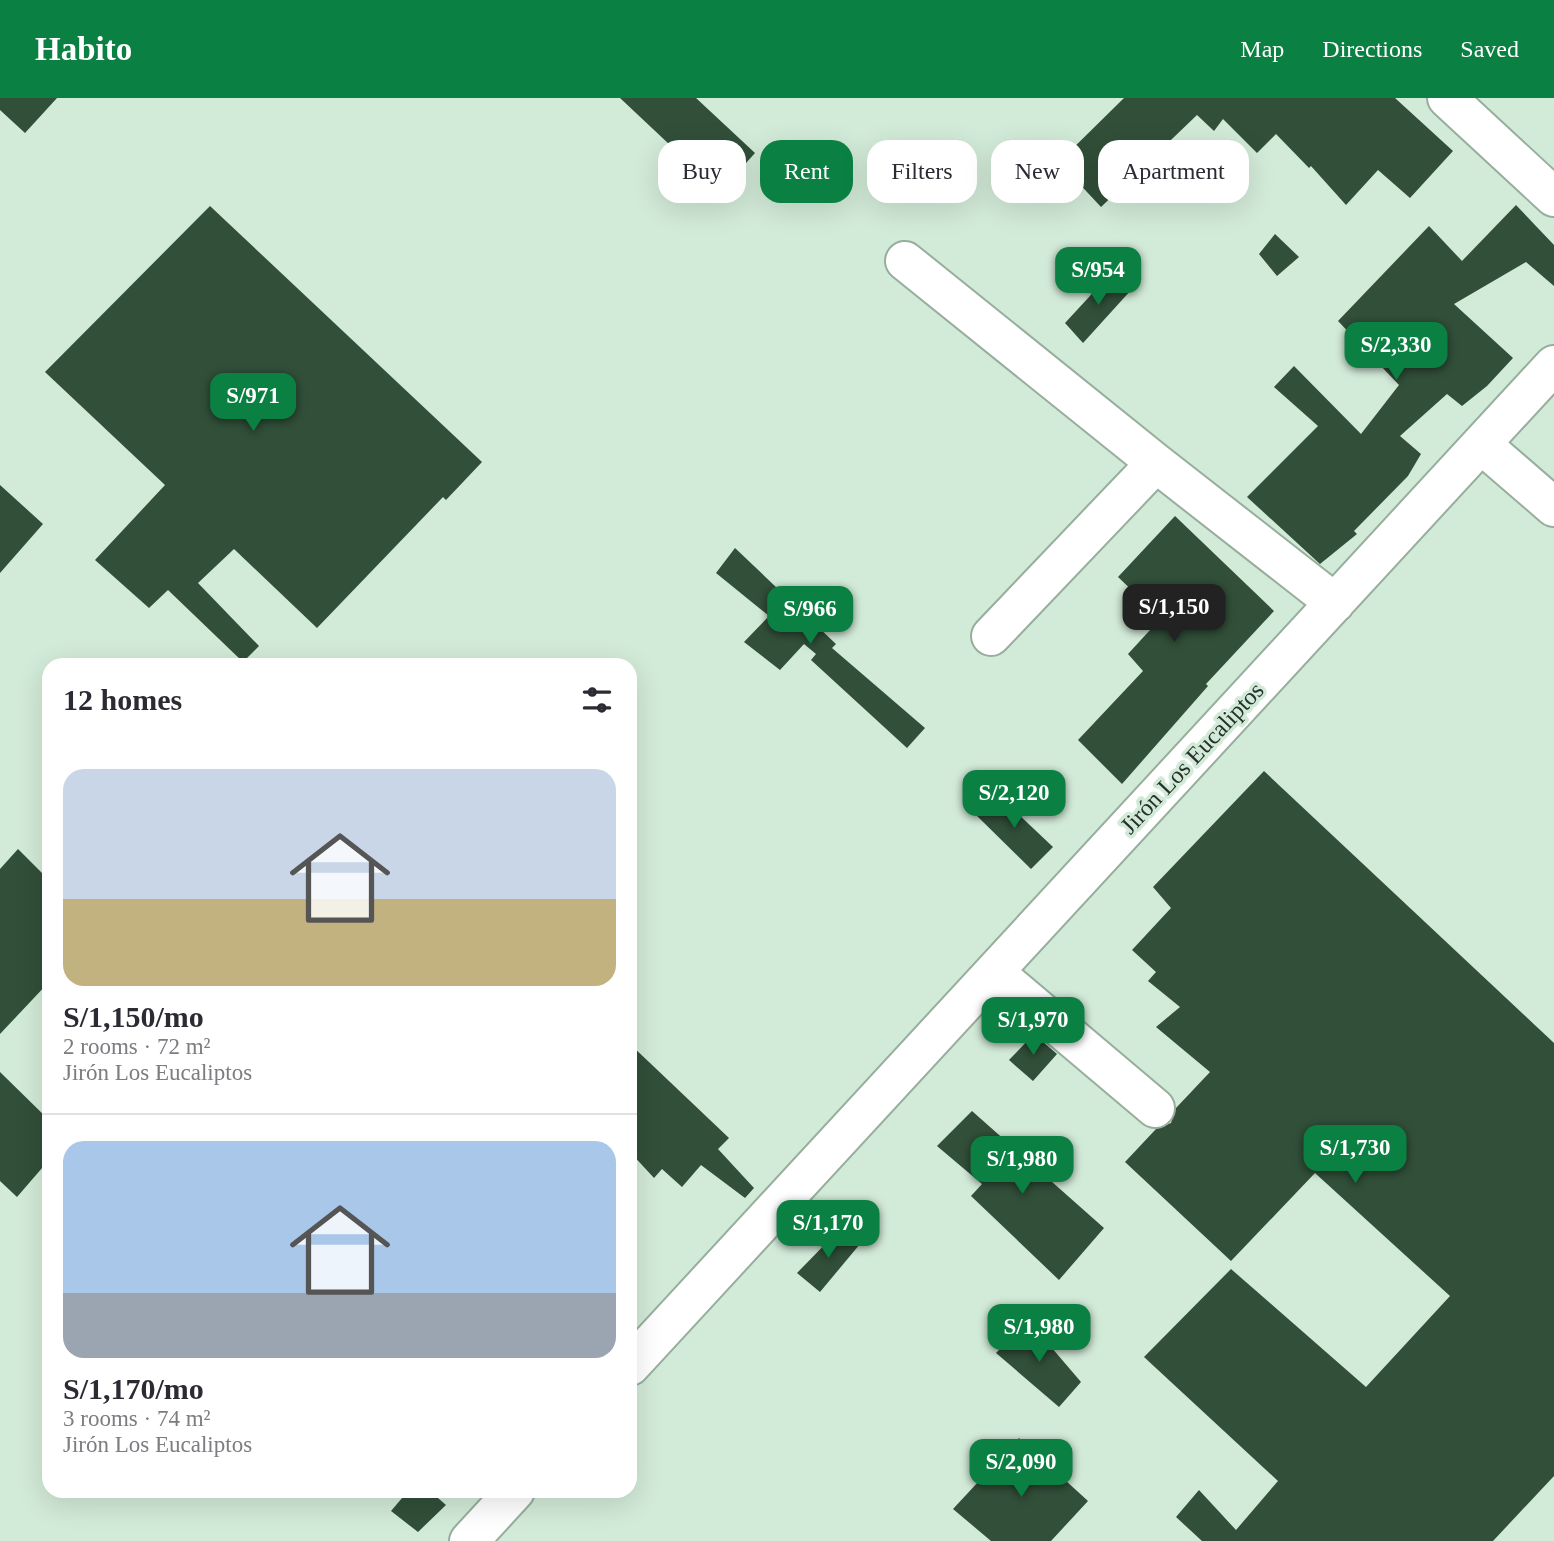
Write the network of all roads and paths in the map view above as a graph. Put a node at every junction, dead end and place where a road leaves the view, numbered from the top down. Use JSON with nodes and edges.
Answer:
{"nodes":[{"id":1,"x":1447,"y":98,"type":"edge"},
{"id":2,"x":1554,"y":197,"type":"edge"},
{"id":3,"x":905,"y":261,"type":"dead end"},
{"id":4,"x":1554,"y":365,"type":"edge"},
{"id":5,"x":1481,"y":444,"type":"junction"},
{"id":6,"x":1156,"y":463,"type":"junction"},
{"id":7,"x":1554,"y":507,"type":"edge"},
{"id":8,"x":1335,"y":603,"type":"junction"},
{"id":9,"x":991,"y":636,"type":"dead end"},
{"id":10,"x":995,"y":972,"type":"junction"},
{"id":11,"x":1155,"y":1108,"type":"dead end"},
{"id":12,"x":637,"y":1358,"type":"edge"},
{"id":13,"x":509,"y":1498,"type":"edge"},
{"id":14,"x":469,"y":1541,"type":"edge"}],
"edges":[{"from":1,"to":2,"type":"street"},
{"from":3,"to":6,"type":"street"},
{"from":4,"to":5,"type":"street","name":"Jirón Los Eucaliptos"},
{"from":5,"to":7,"type":"street"},
{"from":5,"to":8,"type":"street","name":"Jirón Los Eucaliptos"},
{"from":6,"to":8,"type":"street"},
{"from":6,"to":9,"type":"street"},
{"from":8,"to":10,"type":"street","name":"Jirón Los Eucaliptos"},
{"from":10,"to":11,"type":"street"},
{"from":10,"to":12,"type":"street","name":"Jirón Los Eucaliptos"},
{"from":13,"to":14,"type":"street"}]}
